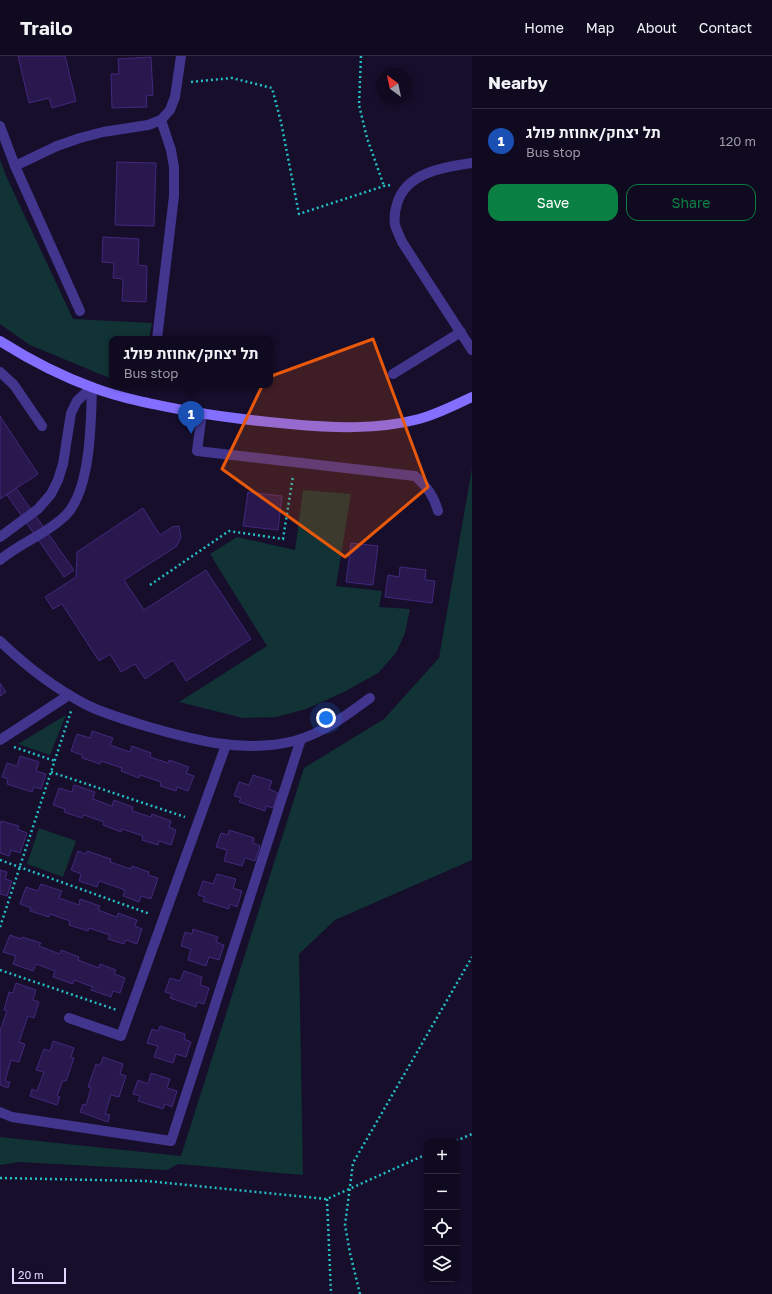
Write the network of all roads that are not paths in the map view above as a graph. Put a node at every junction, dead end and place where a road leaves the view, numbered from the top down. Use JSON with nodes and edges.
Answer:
{"nodes":[{"id":1,"x":182,"y":56,"type":"edge"},
{"id":2,"x":161,"y":120,"type":"junction"},
{"id":3,"x":0,"y":126,"type":"edge"},
{"id":4,"x":472,"y":163,"type":"edge"},
{"id":5,"x":15,"y":166,"type":"junction"},
{"id":6,"x":80,"y":311,"type":"dead end"},
{"id":7,"x":461,"y":332,"type":"junction"},
{"id":8,"x":157,"y":336,"type":"edge"},
{"id":9,"x":0,"y":341,"type":"edge"},
{"id":10,"x":472,"y":350,"type":"edge"},
{"id":11,"x":0,"y":372,"type":"edge"},
{"id":12,"x":393,"y":374,"type":"dead end"},
{"id":13,"x":92,"y":387,"type":"junction"},
{"id":14,"x":472,"y":397,"type":"edge"},
{"id":15,"x":202,"y":413,"type":"junction"},
{"id":16,"x":42,"y":426,"type":"dead end"},
{"id":17,"x":438,"y":511,"type":"dead end"},
{"id":18,"x":0,"y":536,"type":"edge"},
{"id":19,"x":0,"y":560,"type":"edge"},
{"id":20,"x":0,"y":641,"type":"edge"},
{"id":21,"x":72,"y":697,"type":"junction"},
{"id":22,"x":370,"y":698,"type":"dead end"},
{"id":23,"x":301,"y":739,"type":"junction"},
{"id":24,"x":0,"y":740,"type":"edge"},
{"id":25,"x":226,"y":745,"type":"junction"},
{"id":26,"x":69,"y":1018,"type":"dead end"},
{"id":27,"x":0,"y":1112,"type":"edge"}],
"edges":[{"from":1,"to":2,"type":"street"},
{"from":2,"to":5,"type":"street"},
{"from":2,"to":8,"type":"street"},
{"from":3,"to":5,"type":"street"},
{"from":4,"to":7,"type":"street"},
{"from":5,"to":6,"type":"street"},
{"from":7,"to":10,"type":"street"},
{"from":7,"to":12,"type":"street"},
{"from":9,"to":13,"type":"street"},
{"from":11,"to":16,"type":"street"},
{"from":13,"to":15,"type":"street"},
{"from":13,"to":18,"type":"street"},
{"from":13,"to":19,"type":"street"},
{"from":14,"to":15,"type":"street"},
{"from":15,"to":17,"type":"street"},
{"from":20,"to":21,"type":"street"},
{"from":21,"to":24,"type":"street"},
{"from":21,"to":25,"type":"street"},
{"from":22,"to":23,"type":"street"},
{"from":23,"to":25,"type":"street"},
{"from":23,"to":27,"type":"street"},
{"from":25,"to":26,"type":"street"}]}
